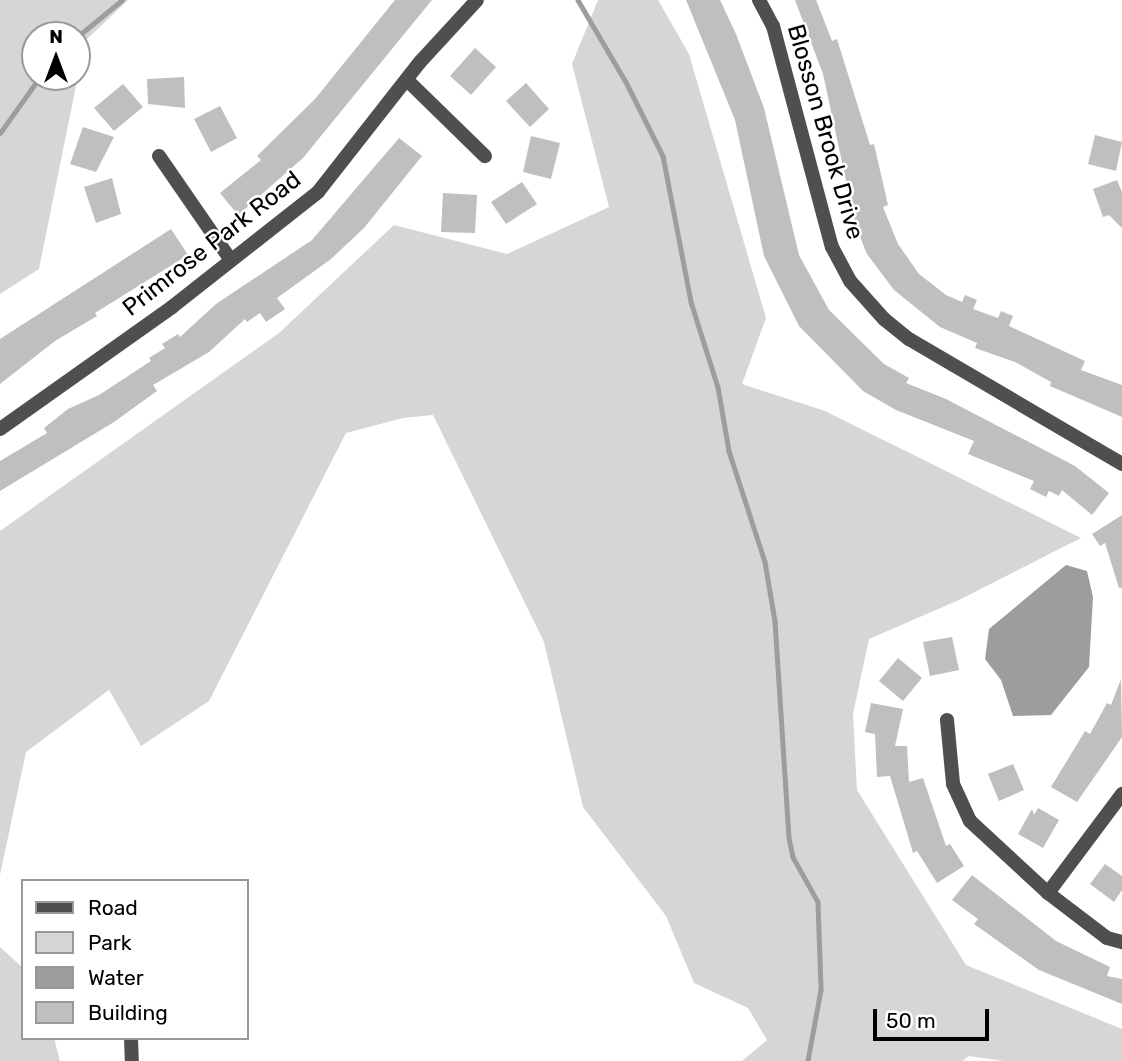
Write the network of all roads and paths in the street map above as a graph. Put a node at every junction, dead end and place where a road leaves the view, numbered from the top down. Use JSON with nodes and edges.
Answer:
{"nodes":[{"id":1,"x":477,"y":0,"type":"edge"},
{"id":2,"x":759,"y":0,"type":"edge"},
{"id":3,"x":407,"y":80,"type":"junction"},
{"id":4,"x":159,"y":156,"type":"dead end"},
{"id":5,"x":485,"y":156,"type":"dead end"},
{"id":6,"x":230,"y":259,"type":"junction"},
{"id":7,"x":0,"y":429,"type":"edge"},
{"id":8,"x":1122,"y":464,"type":"edge"},
{"id":9,"x":947,"y":720,"type":"dead end"},
{"id":10,"x":1122,"y":794,"type":"edge"},
{"id":11,"x":1048,"y":893,"type":"junction"},
{"id":12,"x":1122,"y":942,"type":"edge"},
{"id":13,"x":131,"y":1040,"type":"edge"},
{"id":14,"x":132,"y":1061,"type":"edge"}],
"edges":[{"from":1,"to":3,"type":"street","name":"Primrose Park Road"},
{"from":2,"to":8,"type":"street","name":"Blosson Brook Drive"},
{"from":3,"to":5,"type":"street"},
{"from":3,"to":6,"type":"street","name":"Primrose Park Road"},
{"from":4,"to":6,"type":"street"},
{"from":6,"to":7,"type":"street","name":"Primrose Park Road"},
{"from":9,"to":11,"type":"street"},
{"from":10,"to":11,"type":"street"},
{"from":11,"to":12,"type":"street"},
{"from":13,"to":14,"type":"street"}]}
